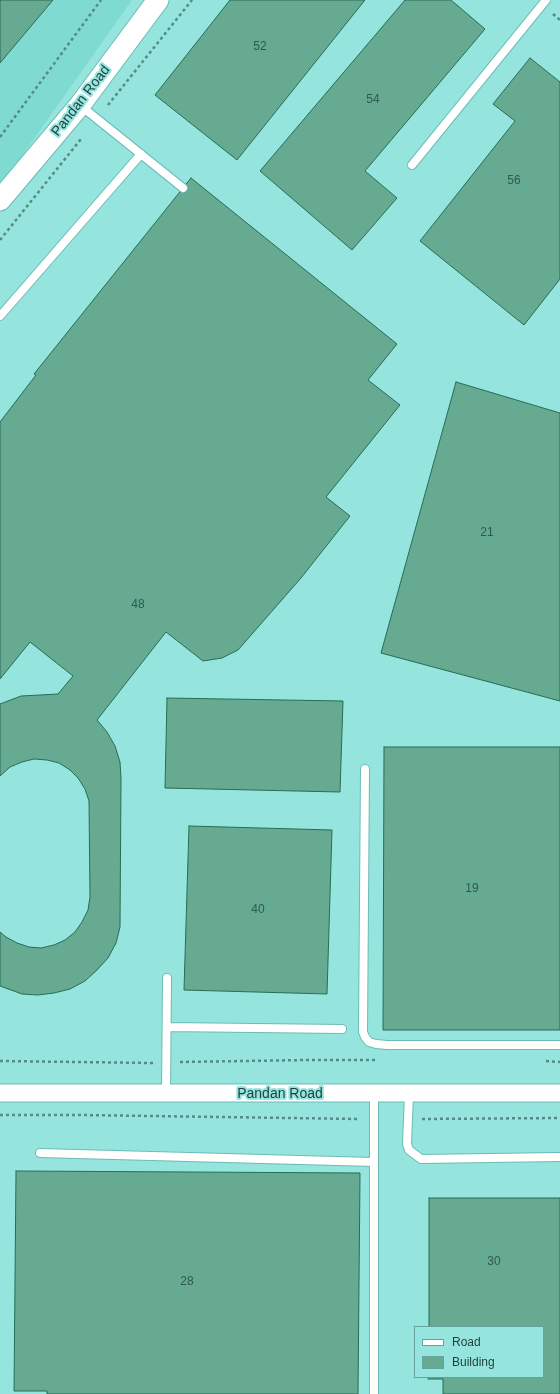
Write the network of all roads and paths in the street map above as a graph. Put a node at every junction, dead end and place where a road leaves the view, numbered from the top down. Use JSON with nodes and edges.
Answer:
{"nodes":[{"id":1,"x":101,"y":0,"type":"edge"},
{"id":2,"x":158,"y":0,"type":"edge"},
{"id":3,"x":192,"y":0,"type":"edge"},
{"id":4,"x":546,"y":0,"type":"edge"},
{"id":5,"x":80,"y":105,"type":"junction"},
{"id":6,"x":97,"y":119,"type":"junction"},
{"id":7,"x":0,"y":137,"type":"edge"},
{"id":8,"x":141,"y":154,"type":"junction"},
{"id":9,"x":412,"y":165,"type":"dead end"},
{"id":10,"x":183,"y":188,"type":"dead end"},
{"id":11,"x":0,"y":200,"type":"edge"},
{"id":12,"x":0,"y":240,"type":"edge"},
{"id":13,"x":0,"y":316,"type":"edge"},
{"id":14,"x":365,"y":769,"type":"dead end"},
{"id":15,"x":167,"y":978,"type":"dead end"},
{"id":16,"x":167,"y":1028,"type":"junction"},
{"id":17,"x":342,"y":1029,"type":"dead end"},
{"id":18,"x":560,"y":1045,"type":"edge"},
{"id":19,"x":378,"y":1060,"type":"dead end"},
{"id":20,"x":0,"y":1061,"type":"edge"},
{"id":21,"x":541,"y":1061,"type":"dead end"},
{"id":22,"x":560,"y":1062,"type":"edge"},
{"id":23,"x":167,"y":1063,"type":"junction"},
{"id":24,"x":0,"y":1093,"type":"edge"},
{"id":25,"x":560,"y":1093,"type":"edge"},
{"id":26,"x":166,"y":1094,"type":"junction"},
{"id":27,"x":374,"y":1094,"type":"junction"},
{"id":28,"x":409,"y":1094,"type":"junction"},
{"id":29,"x":0,"y":1115,"type":"edge"},
{"id":30,"x":560,"y":1118,"type":"edge"},
{"id":31,"x":374,"y":1119,"type":"junction"},
{"id":32,"x":408,"y":1119,"type":"junction"},
{"id":33,"x":40,"y":1153,"type":"dead end"},
{"id":34,"x":560,"y":1157,"type":"edge"},
{"id":35,"x":374,"y":1162,"type":"junction"},
{"id":36,"x":374,"y":1394,"type":"edge"}],
"edges":[{"from":1,"to":7,"type":"path"},
{"from":2,"to":5,"type":"street","name":"Pandan Road"},
{"from":3,"to":6,"type":"path"},
{"from":4,"to":9,"type":"lane"},
{"from":5,"to":6,"type":"lane"},
{"from":5,"to":11,"type":"street","name":"Pandan Road"},
{"from":6,"to":8,"type":"lane"},
{"from":6,"to":12,"type":"path"},
{"from":8,"to":10,"type":"lane"},
{"from":8,"to":13,"type":"lane"},
{"from":14,"to":18,"type":"lane"},
{"from":15,"to":16,"type":"lane"},
{"from":16,"to":17,"type":"lane"},
{"from":16,"to":23,"type":"lane"},
{"from":19,"to":23,"type":"path"},
{"from":20,"to":23,"type":"path"},
{"from":21,"to":22,"type":"path"},
{"from":23,"to":26,"type":"lane"},
{"from":24,"to":26,"type":"street","name":"Pandan Road"},
{"from":25,"to":28,"type":"street","name":"Pandan Road"},
{"from":26,"to":27,"type":"street","name":"Pandan Road"},
{"from":27,"to":28,"type":"street","name":"Pandan Road"},
{"from":27,"to":31,"type":"lane"},
{"from":28,"to":32,"type":"lane"},
{"from":29,"to":31,"type":"path"},
{"from":30,"to":32,"type":"path"},
{"from":31,"to":35,"type":"lane"},
{"from":32,"to":34,"type":"lane"},
{"from":33,"to":35,"type":"lane"},
{"from":35,"to":36,"type":"lane"}]}
